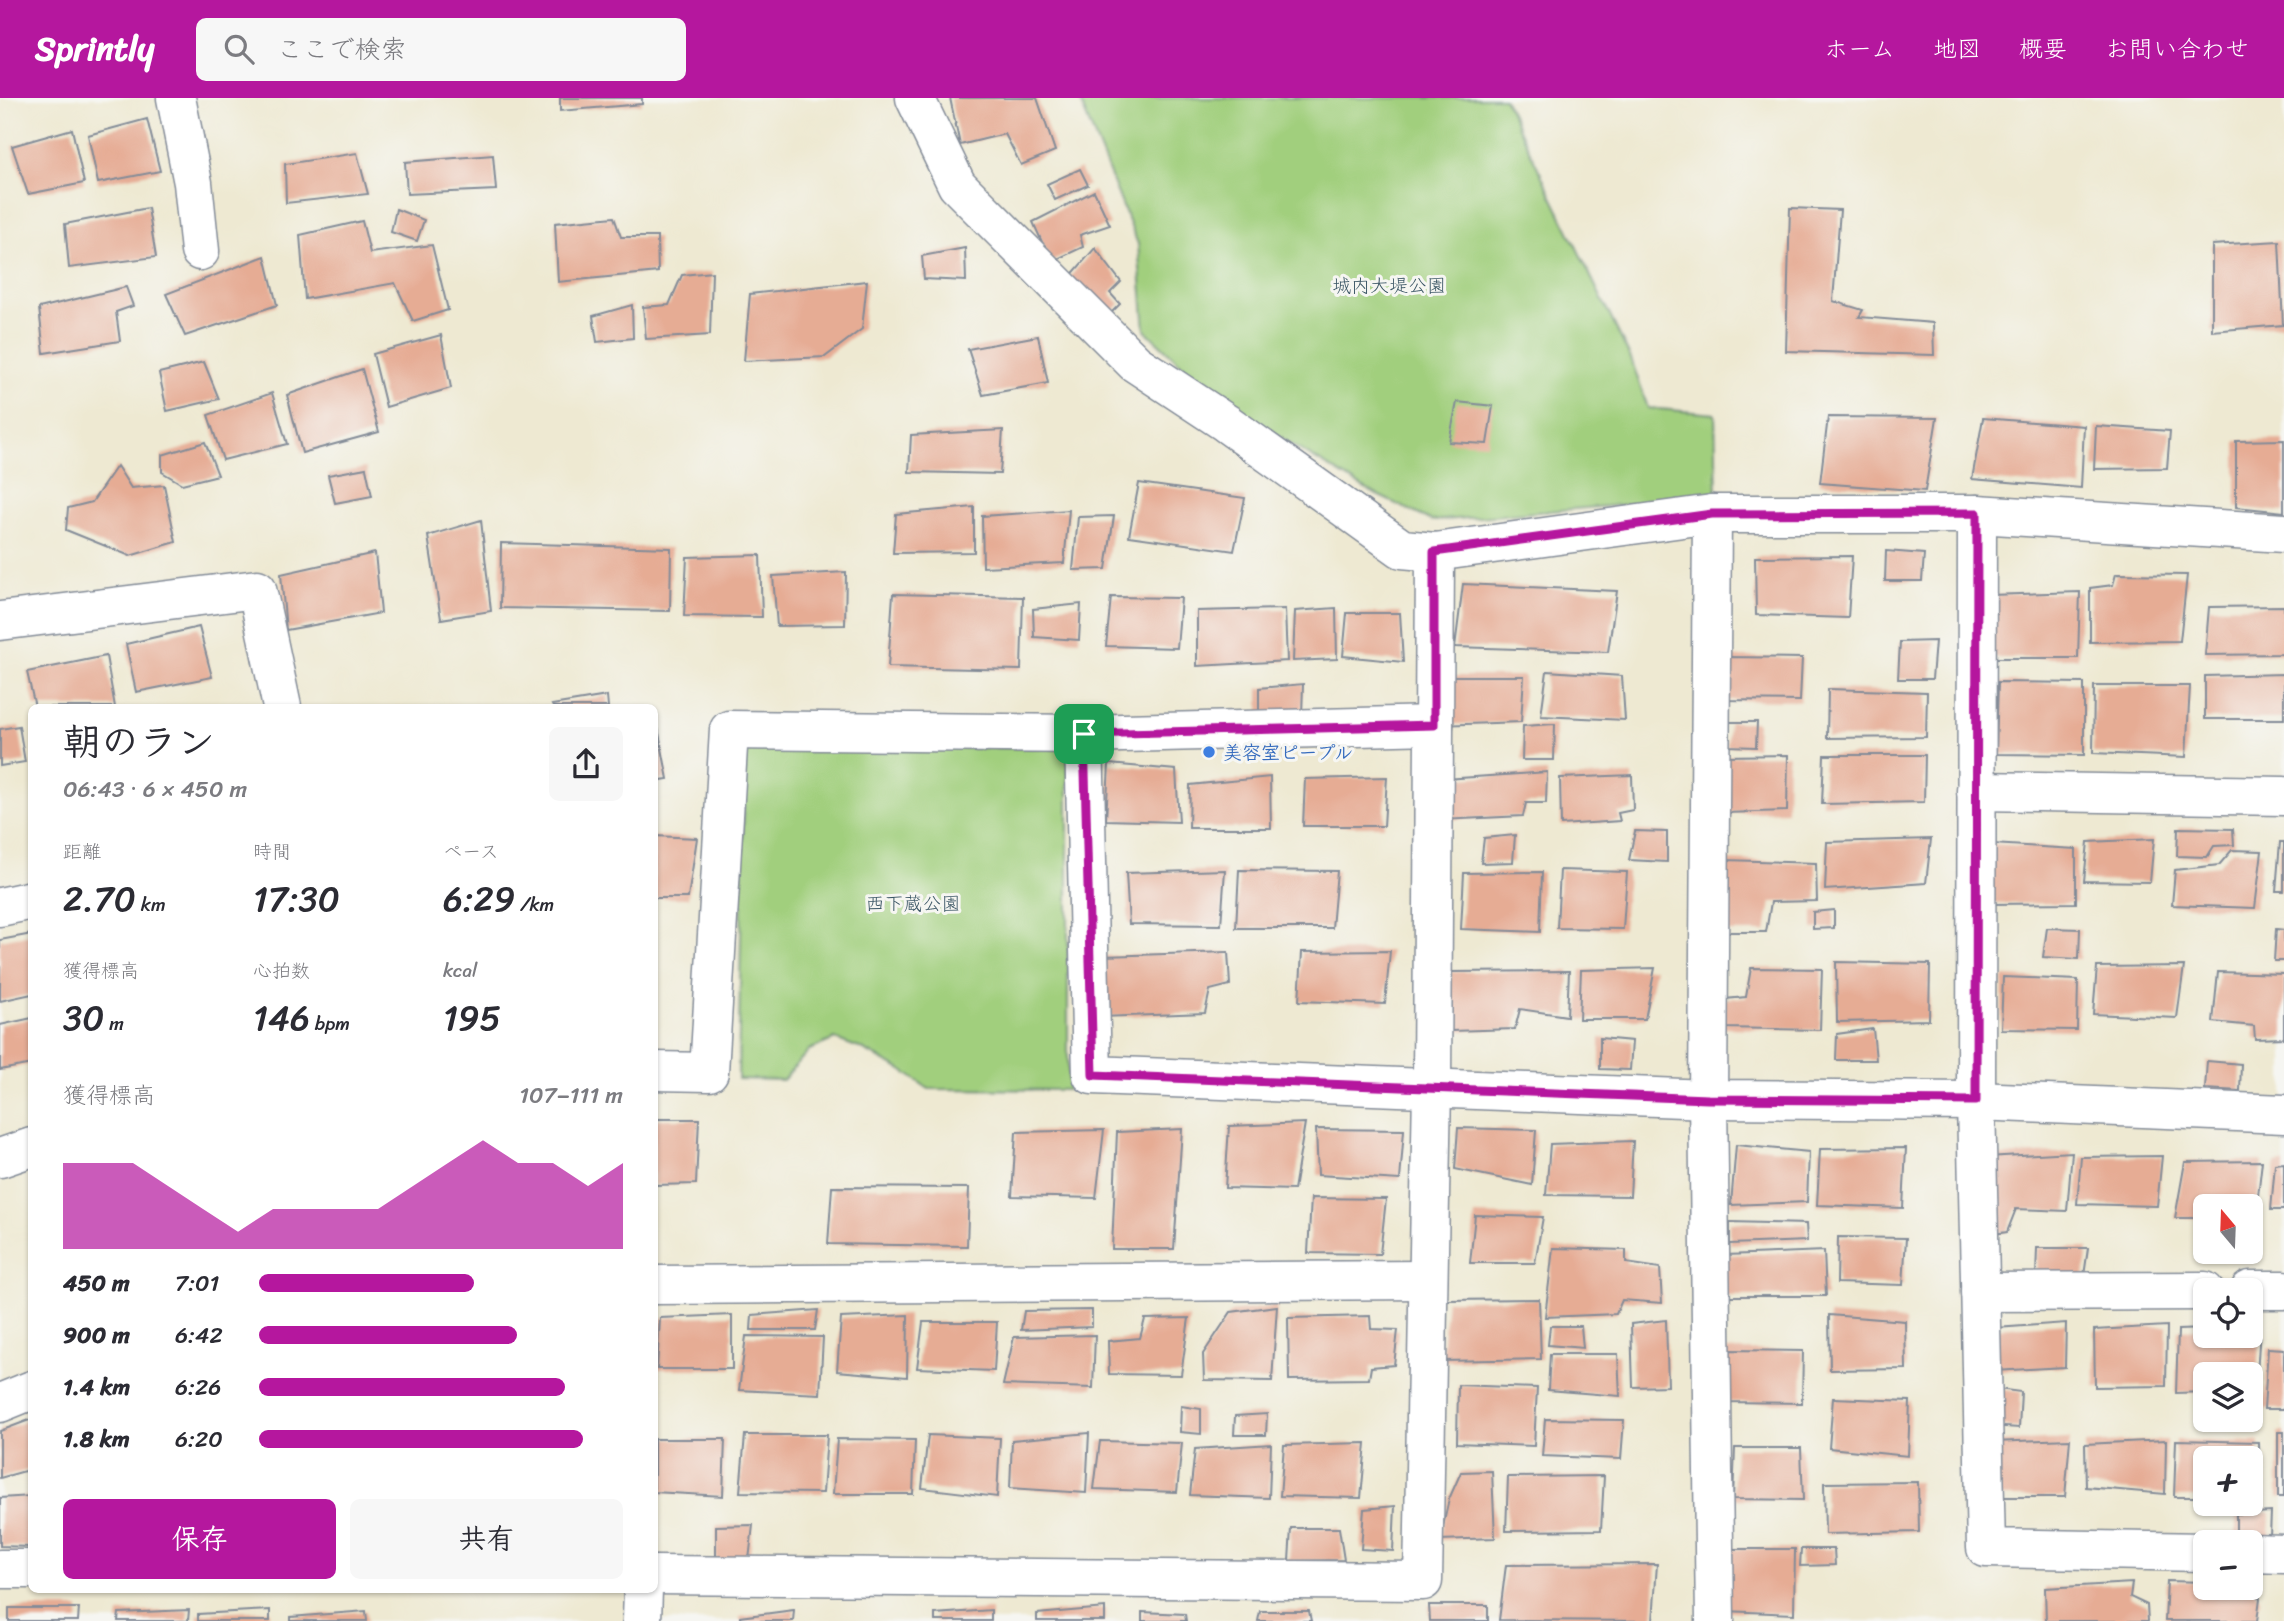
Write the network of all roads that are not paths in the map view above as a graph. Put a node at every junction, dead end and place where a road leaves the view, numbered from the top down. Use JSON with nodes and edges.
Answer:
{"nodes":[{"id":1,"x":176,"y":98,"type":"edge"},
{"id":2,"x":915,"y":98,"type":"edge"},
{"id":3,"x":200,"y":251,"type":"dead end"},
{"id":4,"x":1977,"y":513,"type":"junction"},
{"id":5,"x":1712,"y":514,"type":"junction"},
{"id":6,"x":2284,"y":533,"type":"edge"},
{"id":7,"x":1434,"y":552,"type":"junction"},
{"id":8,"x":0,"y":621,"type":"edge"},
{"id":9,"x":281,"y":704,"type":"edge"},
{"id":10,"x":1434,"y":725,"type":"junction"},
{"id":11,"x":1084,"y":734,"type":"junction"},
{"id":12,"x":1976,"y":792,"type":"junction"},
{"id":13,"x":2284,"y":796,"type":"edge"},
{"id":14,"x":28,"y":901,"type":"edge"},
{"id":15,"x":0,"y":906,"type":"edge"},
{"id":16,"x":658,"y":1071,"type":"edge"},
{"id":17,"x":1432,"y":1087,"type":"junction"},
{"id":18,"x":1708,"y":1099,"type":"junction"},
{"id":19,"x":1976,"y":1101,"type":"junction"},
{"id":20,"x":2284,"y":1114,"type":"edge"},
{"id":21,"x":28,"y":1148,"type":"edge"},
{"id":22,"x":0,"y":1158,"type":"edge"},
{"id":23,"x":1428,"y":1280,"type":"junction"},
{"id":24,"x":658,"y":1285,"type":"edge"},
{"id":25,"x":2263,"y":1290,"type":"edge"},
{"id":26,"x":2284,"y":1290,"type":"edge"},
{"id":27,"x":2193,"y":1291,"type":"edge"},
{"id":28,"x":1980,"y":1292,"type":"junction"},
{"id":29,"x":28,"y":1392,"type":"edge"},
{"id":30,"x":0,"y":1403,"type":"edge"},
{"id":31,"x":2193,"y":1552,"type":"edge"},
{"id":32,"x":2263,"y":1553,"type":"edge"},
{"id":33,"x":2284,"y":1554,"type":"edge"},
{"id":34,"x":0,"y":1569,"type":"edge"},
{"id":35,"x":28,"y":1569,"type":"edge"},
{"id":36,"x":658,"y":1575,"type":"edge"},
{"id":37,"x":643,"y":1593,"type":"edge"},
{"id":38,"x":642,"y":1621,"type":"edge"},
{"id":39,"x":1715,"y":1621,"type":"edge"}],
"edges":[{"from":1,"to":3,"type":"street"},
{"from":2,"to":7,"type":"street"},
{"from":4,"to":5,"type":"street"},
{"from":4,"to":6,"type":"street"},
{"from":4,"to":12,"type":"street"},
{"from":5,"to":7,"type":"street"},
{"from":5,"to":18,"type":"street"},
{"from":7,"to":10,"type":"street"},
{"from":8,"to":9,"type":"street"},
{"from":10,"to":11,"type":"street"},
{"from":10,"to":17,"type":"street"},
{"from":11,"to":16,"type":"street"},
{"from":11,"to":17,"type":"street"},
{"from":12,"to":13,"type":"street"},
{"from":12,"to":19,"type":"street"},
{"from":14,"to":15,"type":"street"},
{"from":17,"to":18,"type":"street"},
{"from":17,"to":23,"type":"street"},
{"from":18,"to":19,"type":"street"},
{"from":18,"to":39,"type":"street"},
{"from":19,"to":20,"type":"street"},
{"from":19,"to":28,"type":"street"},
{"from":21,"to":22,"type":"street"},
{"from":23,"to":24,"type":"street"},
{"from":23,"to":36,"type":"street"},
{"from":25,"to":26,"type":"street"},
{"from":27,"to":28,"type":"street"},
{"from":28,"to":31,"type":"street"},
{"from":29,"to":30,"type":"street"},
{"from":32,"to":33,"type":"street"},
{"from":34,"to":35,"type":"street"},
{"from":37,"to":38,"type":"street"}]}
